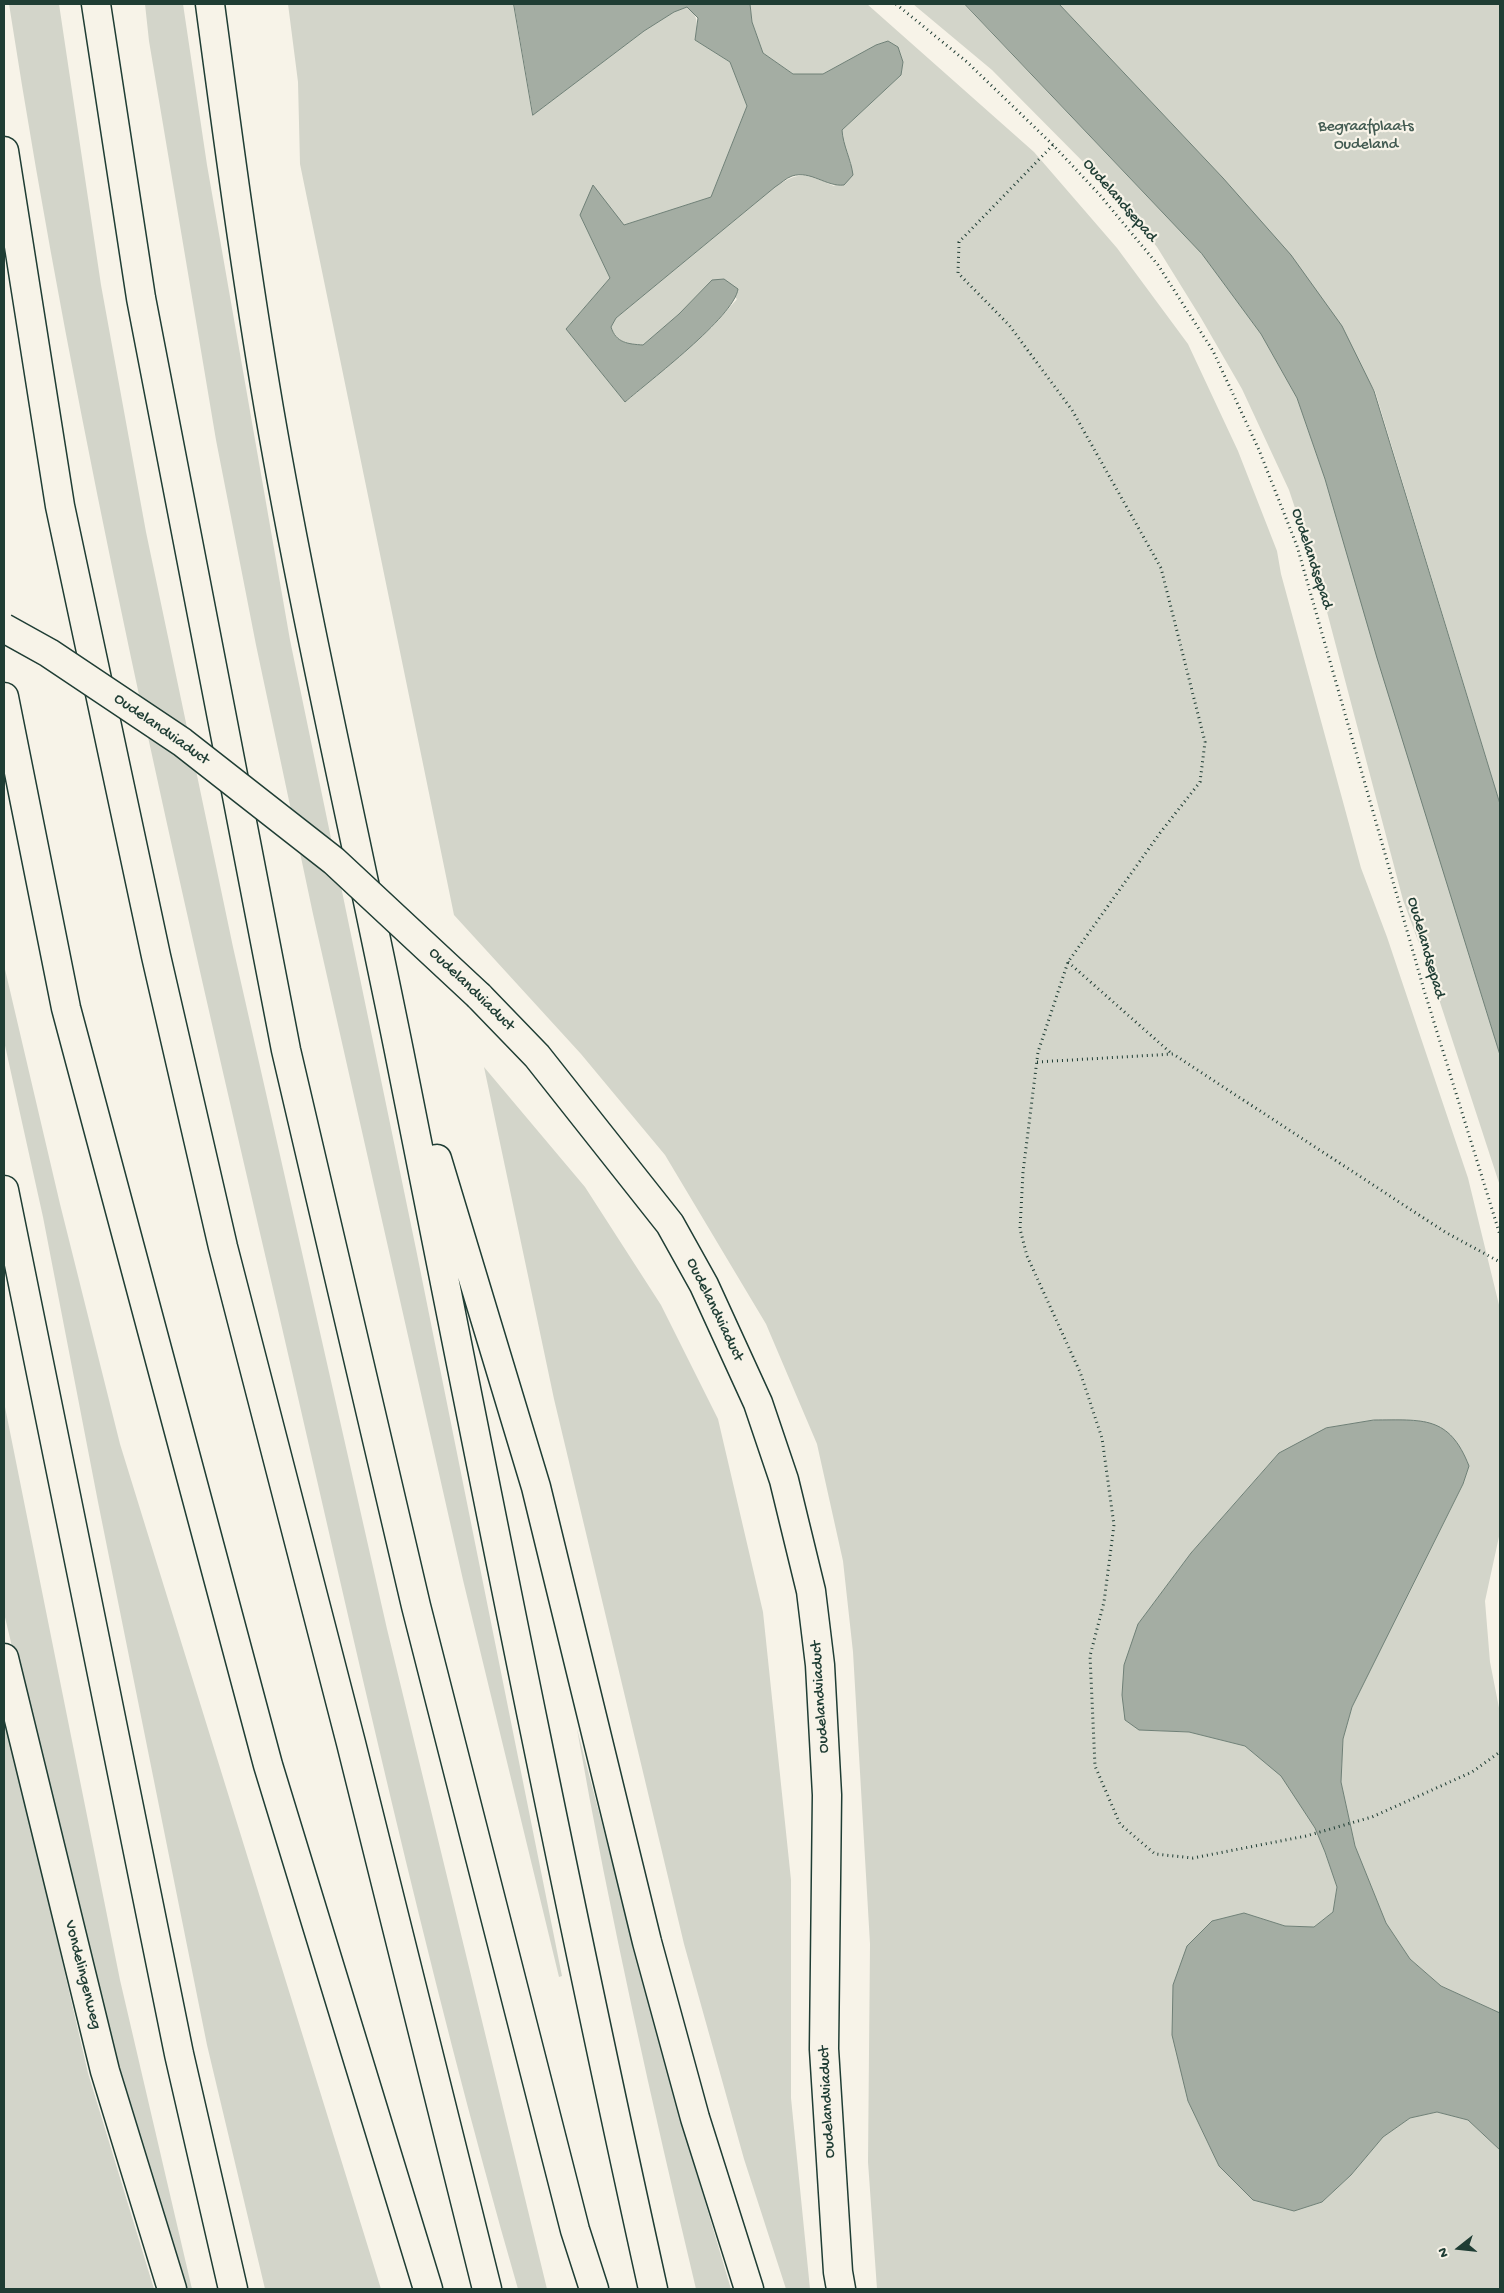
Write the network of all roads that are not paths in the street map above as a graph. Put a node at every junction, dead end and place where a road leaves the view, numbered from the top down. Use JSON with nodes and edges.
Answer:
{"nodes":[{"id":1,"x":96,"y":4,"type":"edge"},
{"id":2,"x":210,"y":4,"type":"edge"},
{"id":3,"x":4,"y":151,"type":"edge"},
{"id":4,"x":4,"y":628,"type":"edge"},
{"id":5,"x":4,"y":697,"type":"edge"},
{"id":6,"x":390,"y":1004,"type":"junction"},
{"id":7,"x":4,"y":1190,"type":"edge"},
{"id":8,"x":4,"y":1658,"type":"edge"},
{"id":9,"x":840,"y":2280,"type":"edge"},
{"id":10,"x":172,"y":2289,"type":"edge"},
{"id":11,"x":233,"y":2289,"type":"edge"},
{"id":12,"x":428,"y":2289,"type":"edge"},
{"id":13,"x":487,"y":2289,"type":"edge"},
{"id":14,"x":594,"y":2289,"type":"edge"},
{"id":15,"x":653,"y":2289,"type":"edge"},
{"id":16,"x":749,"y":2289,"type":"edge"}],
"edges":[{"from":1,"to":14,"type":"main road"},
{"from":2,"to":6,"type":"main road"},
{"from":3,"to":13,"type":"main road"},
{"from":4,"to":9,"type":"main road","name":"Oudelandviaduct","bridge":true},
{"from":5,"to":12,"type":"main road"},
{"from":6,"to":15,"type":"main road"},
{"from":6,"to":16,"type":"main road"},
{"from":7,"to":11,"type":"main road"},
{"from":8,"to":10,"type":"main road","name":"Vondelingenweg"}]}
